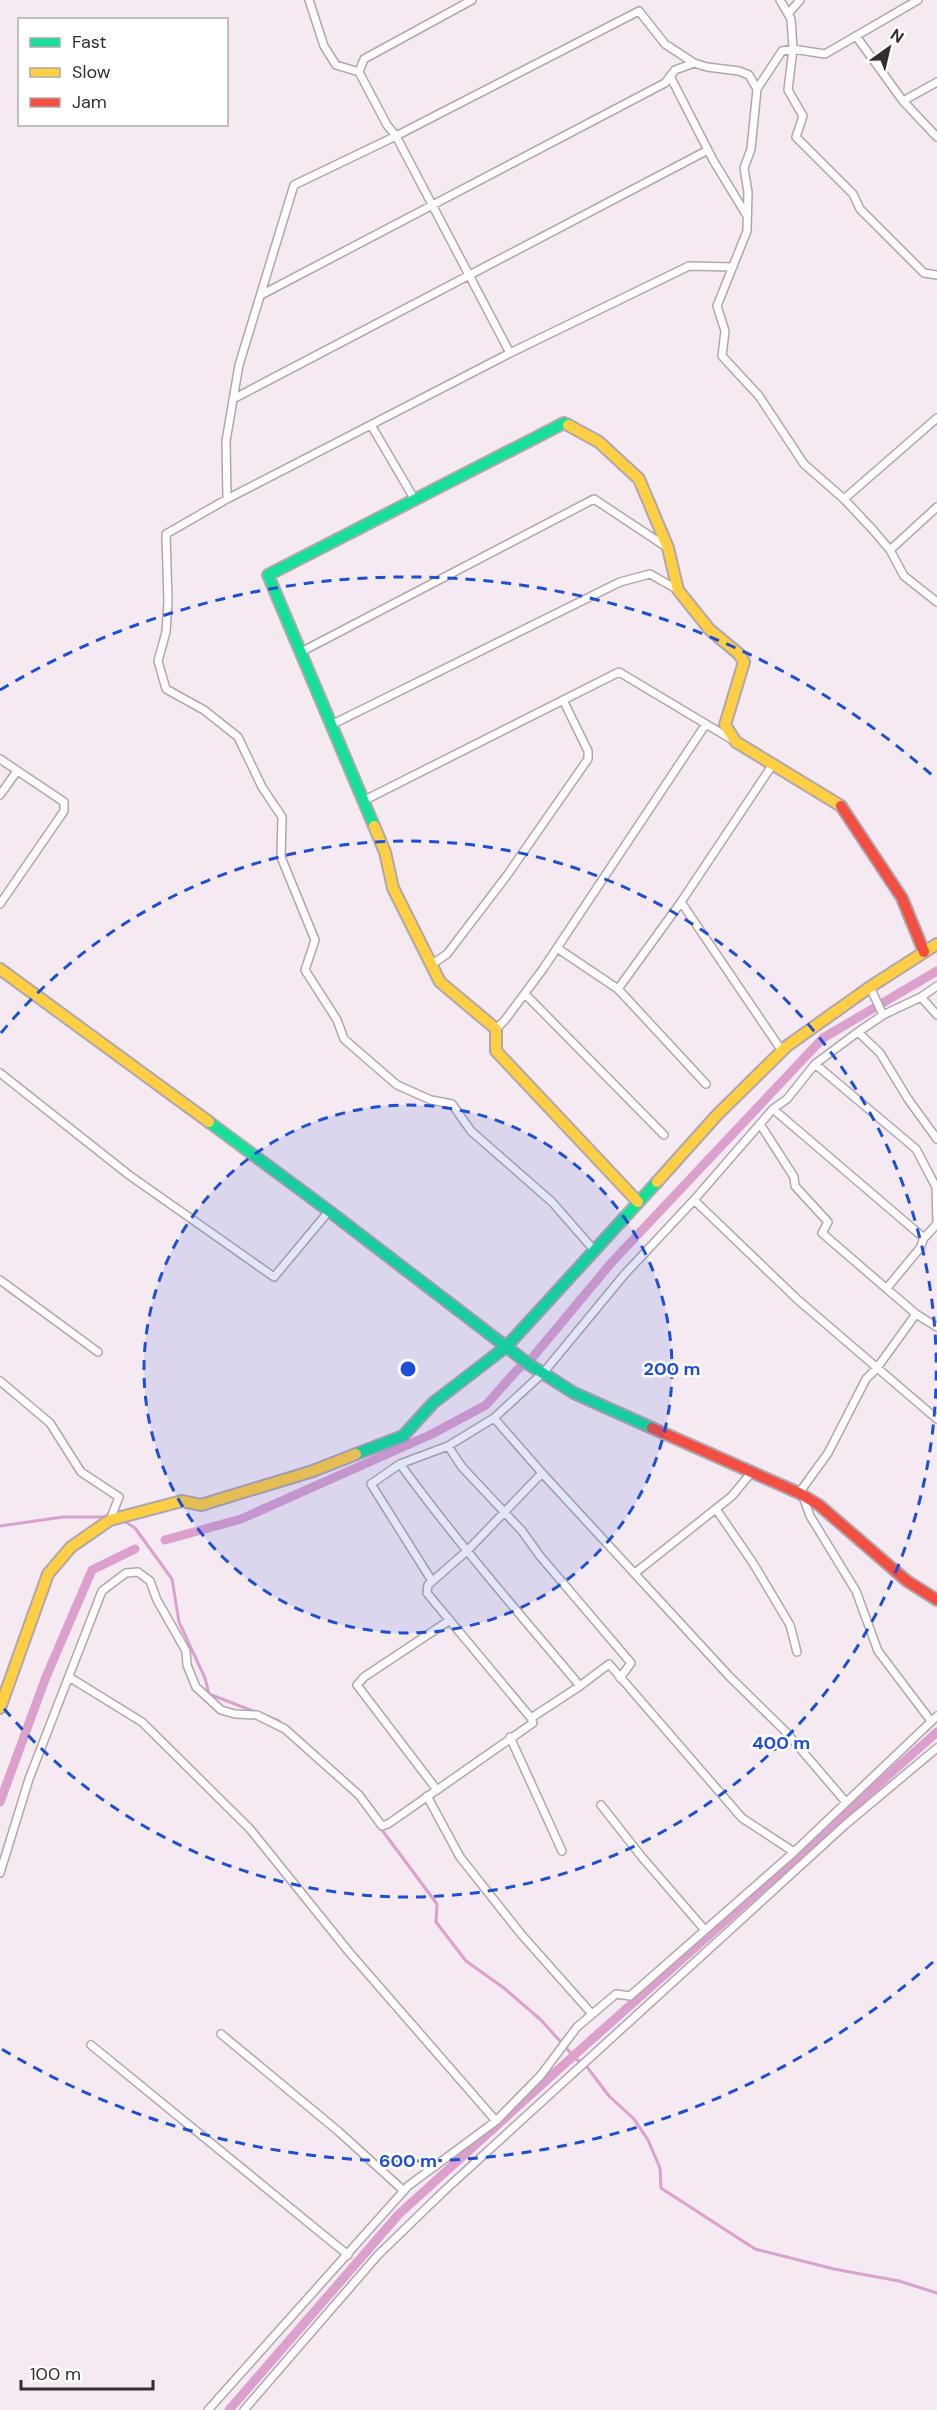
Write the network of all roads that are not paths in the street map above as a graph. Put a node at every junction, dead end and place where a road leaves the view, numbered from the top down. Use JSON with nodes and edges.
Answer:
{"nodes":[{"id":1,"x":309,"y":0,"type":"edge"},
{"id":2,"x":472,"y":0,"type":"edge"},
{"id":3,"x":780,"y":0,"type":"edge"},
{"id":4,"x":800,"y":0,"type":"edge"},
{"id":5,"x":918,"y":0,"type":"edge"},
{"id":6,"x":788,"y":14,"type":"junction"},
{"id":7,"x":856,"y":36,"type":"junction"},
{"id":8,"x":792,"y":49,"type":"junction"},
{"id":9,"x":694,"y":63,"type":"junction"},
{"id":10,"x":359,"y":72,"type":"junction"},
{"id":11,"x":670,"y":76,"type":"junction"},
{"id":12,"x":937,"y":82,"type":"edge"},
{"id":13,"x":757,"y":89,"type":"junction"},
{"id":14,"x":903,"y":101,"type":"junction"},
{"id":15,"x":396,"y":136,"type":"junction"},
{"id":16,"x":937,"y":137,"type":"edge"},
{"id":17,"x":708,"y":150,"type":"junction"},
{"id":18,"x":432,"y":205,"type":"junction"},
{"id":19,"x":747,"y":218,"type":"junction"},
{"id":20,"x":733,"y":267,"type":"junction"},
{"id":21,"x":469,"y":275,"type":"junction"},
{"id":22,"x":937,"y":275,"type":"edge"},
{"id":23,"x":261,"y":295,"type":"junction"},
{"id":24,"x":510,"y":353,"type":"junction"},
{"id":25,"x":233,"y":399,"type":"junction"},
{"id":26,"x":937,"y":418,"type":"edge"},
{"id":27,"x":371,"y":425,"type":"junction"},
{"id":28,"x":227,"y":499,"type":"junction"},
{"id":29,"x":844,"y":499,"type":"junction"},
{"id":30,"x":415,"y":500,"type":"junction"},
{"id":31,"x":937,"y":507,"type":"edge"},
{"id":32,"x":668,"y":549,"type":"junction"},
{"id":33,"x":890,"y":550,"type":"junction"},
{"id":34,"x":678,"y":590,"type":"junction"},
{"id":35,"x":937,"y":601,"type":"edge"},
{"id":36,"x":301,"y":652,"type":"junction"},
{"id":37,"x":563,"y":700,"type":"junction"},
{"id":38,"x":706,"y":724,"type":"junction"},
{"id":39,"x":331,"y":725,"type":"junction"},
{"id":40,"x":736,"y":742,"type":"junction"},
{"id":41,"x":0,"y":759,"type":"edge"},
{"id":42,"x":773,"y":764,"type":"junction"},
{"id":43,"x":16,"y":771,"type":"junction"},
{"id":44,"x":0,"y":795,"type":"edge"},
{"id":45,"x":363,"y":801,"type":"junction"},
{"id":46,"x":681,"y":902,"type":"junction"},
{"id":47,"x":0,"y":904,"type":"edge"},
{"id":48,"x":937,"y":944,"type":"edge"},
{"id":49,"x":557,"y":948,"type":"junction"},
{"id":50,"x":924,"y":952,"type":"junction"},
{"id":51,"x":431,"y":964,"type":"junction"},
{"id":52,"x":0,"y":969,"type":"edge"},
{"id":53,"x":937,"y":986,"type":"edge"},
{"id":54,"x":870,"y":987,"type":"junction"},
{"id":55,"x":618,"y":989,"type":"junction"},
{"id":56,"x":525,"y":994,"type":"junction"},
{"id":57,"x":921,"y":997,"type":"junction"},
{"id":58,"x":883,"y":1014,"type":"junction"},
{"id":59,"x":937,"y":1015,"type":"edge"},
{"id":60,"x":496,"y":1029,"type":"junction"},
{"id":61,"x":858,"y":1032,"type":"junction"},
{"id":62,"x":782,"y":1051,"type":"junction"},
{"id":63,"x":815,"y":1064,"type":"junction"},
{"id":64,"x":0,"y":1073,"type":"edge"},
{"id":65,"x":706,"y":1084,"type":"dead end"},
{"id":66,"x":773,"y":1109,"type":"junction"},
{"id":67,"x":760,"y":1124,"type":"junction"},
{"id":68,"x":664,"y":1135,"type":"dead end"},
{"id":69,"x":937,"y":1139,"type":"edge"},
{"id":70,"x":694,"y":1200,"type":"junction"},
{"id":71,"x":638,"y":1202,"type":"junction"},
{"id":72,"x":329,"y":1211,"type":"junction"},
{"id":73,"x":937,"y":1224,"type":"edge"},
{"id":74,"x":924,"y":1238,"type":"junction"},
{"id":75,"x":594,"y":1250,"type":"junction"},
{"id":76,"x":0,"y":1280,"type":"edge"},
{"id":77,"x":887,"y":1288,"type":"junction"},
{"id":78,"x":915,"y":1314,"type":"junction"},
{"id":79,"x":937,"y":1328,"type":"edge"},
{"id":80,"x":511,"y":1349,"type":"junction"},
{"id":81,"x":98,"y":1352,"type":"dead end"},
{"id":82,"x":877,"y":1368,"type":"junction"},
{"id":83,"x":544,"y":1372,"type":"junction"},
{"id":84,"x":0,"y":1381,"type":"edge"},
{"id":85,"x":494,"y":1418,"type":"junction"},
{"id":86,"x":937,"y":1419,"type":"edge"},
{"id":87,"x":448,"y":1446,"type":"junction"},
{"id":88,"x":400,"y":1464,"type":"junction"},
{"id":89,"x":543,"y":1473,"type":"junction"},
{"id":90,"x":751,"y":1473,"type":"junction"},
{"id":91,"x":801,"y":1494,"type":"junction"},
{"id":92,"x":716,"y":1509,"type":"junction"},
{"id":93,"x":503,"y":1512,"type":"junction"},
{"id":94,"x":110,"y":1520,"type":"junction"},
{"id":95,"x":468,"y":1550,"type":"junction"},
{"id":96,"x":635,"y":1573,"type":"junction"},
{"id":97,"x":432,"y":1581,"type":"junction"},
{"id":98,"x":937,"y":1600,"type":"edge"},
{"id":99,"x":450,"y":1620,"type":"junction"},
{"id":100,"x":797,"y":1652,"type":"dead end"},
{"id":101,"x":69,"y":1677,"type":"junction"},
{"id":102,"x":620,"y":1678,"type":"junction"},
{"id":103,"x":580,"y":1686,"type":"junction"},
{"id":104,"x":0,"y":1708,"type":"edge"},
{"id":105,"x":531,"y":1718,"type":"junction"},
{"id":106,"x":934,"y":1718,"type":"edge"},
{"id":107,"x":510,"y":1737,"type":"junction"},
{"id":108,"x":937,"y":1748,"type":"edge"},
{"id":109,"x":436,"y":1790,"type":"junction"},
{"id":110,"x":427,"y":1796,"type":"junction"},
{"id":111,"x":845,"y":1801,"type":"junction"},
{"id":112,"x":601,"y":1805,"type":"dead end"},
{"id":113,"x":562,"y":1851,"type":"dead end"},
{"id":114,"x":794,"y":1852,"type":"junction"},
{"id":115,"x":0,"y":1872,"type":"edge"},
{"id":116,"x":704,"y":1929,"type":"junction"},
{"id":117,"x":592,"y":2014,"type":"junction"},
{"id":118,"x":221,"y":2034,"type":"dead end"},
{"id":119,"x":91,"y":2045,"type":"dead end"},
{"id":120,"x":496,"y":2121,"type":"junction"},
{"id":121,"x":404,"y":2191,"type":"junction"},
{"id":122,"x":348,"y":2255,"type":"junction"},
{"id":123,"x":208,"y":2410,"type":"edge"},
{"id":124,"x":244,"y":2410,"type":"edge"}],
"edges":[{"from":1,"to":10,"type":"street"},
{"from":2,"to":10,"type":"street"},
{"from":3,"to":6,"type":"street"},
{"from":4,"to":6,"type":"street"},
{"from":5,"to":7,"type":"street"},
{"from":6,"to":8,"type":"street"},
{"from":7,"to":8,"type":"street"},
{"from":7,"to":14,"type":"street"},
{"from":8,"to":13,"type":"street"},
{"from":8,"to":22,"type":"street"},
{"from":9,"to":11,"type":"street"},
{"from":9,"to":13,"type":"street"},
{"from":9,"to":15,"type":"street"},
{"from":10,"to":15,"type":"street"},
{"from":11,"to":17,"type":"street"},
{"from":11,"to":18,"type":"street"},
{"from":12,"to":14,"type":"street"},
{"from":13,"to":19,"type":"street"},
{"from":14,"to":16,"type":"street"},
{"from":15,"to":18,"type":"street"},
{"from":15,"to":23,"type":"street"},
{"from":17,"to":19,"type":"street"},
{"from":17,"to":21,"type":"street"},
{"from":18,"to":21,"type":"street"},
{"from":18,"to":23,"type":"street"},
{"from":19,"to":20,"type":"street"},
{"from":20,"to":24,"type":"street"},
{"from":20,"to":29,"type":"street"},
{"from":21,"to":24,"type":"street"},
{"from":21,"to":25,"type":"street"},
{"from":23,"to":25,"type":"street"},
{"from":24,"to":27,"type":"street"},
{"from":25,"to":28,"type":"street"},
{"from":26,"to":29,"type":"street"},
{"from":27,"to":28,"type":"street"},
{"from":27,"to":30,"type":"street"},
{"from":28,"to":75,"type":"street"},
{"from":29,"to":33,"type":"street"},
{"from":30,"to":32,"type":"street"},
{"from":30,"to":36,"type":"street"},
{"from":31,"to":33,"type":"street"},
{"from":32,"to":34,"type":"street"},
{"from":32,"to":36,"type":"street"},
{"from":33,"to":35,"type":"street"},
{"from":34,"to":39,"type":"street"},
{"from":34,"to":40,"type":"street"},
{"from":36,"to":39,"type":"street"},
{"from":37,"to":38,"type":"street"},
{"from":37,"to":45,"type":"street"},
{"from":37,"to":51,"type":"street"},
{"from":38,"to":40,"type":"street"},
{"from":38,"to":49,"type":"street"},
{"from":39,"to":45,"type":"street"},
{"from":40,"to":42,"type":"street"},
{"from":41,"to":43,"type":"street"},
{"from":42,"to":46,"type":"street"},
{"from":42,"to":50,"type":"street"},
{"from":43,"to":44,"type":"street"},
{"from":43,"to":47,"type":"street"},
{"from":45,"to":51,"type":"street"},
{"from":46,"to":55,"type":"street"},
{"from":46,"to":62,"type":"street"},
{"from":48,"to":50,"type":"street"},
{"from":49,"to":55,"type":"street"},
{"from":49,"to":56,"type":"street"},
{"from":50,"to":54,"type":"street"},
{"from":51,"to":60,"type":"street"},
{"from":52,"to":72,"type":"street"},
{"from":53,"to":57,"type":"street"},
{"from":54,"to":58,"type":"street"},
{"from":54,"to":62,"type":"street"},
{"from":55,"to":65,"type":"street"},
{"from":56,"to":60,"type":"street"},
{"from":56,"to":68,"type":"street"},
{"from":57,"to":58,"type":"street"},
{"from":57,"to":59,"type":"street"},
{"from":58,"to":61,"type":"street"},
{"from":60,"to":71,"type":"street"},
{"from":61,"to":63,"type":"street"},
{"from":61,"to":69,"type":"street"},
{"from":62,"to":71,"type":"street"},
{"from":63,"to":66,"type":"street"},
{"from":63,"to":73,"type":"street"},
{"from":64,"to":72,"type":"street"},
{"from":66,"to":67,"type":"street"},
{"from":66,"to":74,"type":"street"},
{"from":67,"to":70,"type":"street"},
{"from":67,"to":77,"type":"street"},
{"from":70,"to":82,"type":"street"},
{"from":70,"to":83,"type":"street"},
{"from":71,"to":75,"type":"street"},
{"from":72,"to":80,"type":"street"},
{"from":73,"to":74,"type":"street"},
{"from":74,"to":77,"type":"street"},
{"from":75,"to":80,"type":"street"},
{"from":76,"to":81,"type":"street"},
{"from":77,"to":78,"type":"street"},
{"from":78,"to":79,"type":"street"},
{"from":78,"to":82,"type":"street"},
{"from":80,"to":83,"type":"street"},
{"from":80,"to":94,"type":"street"},
{"from":82,"to":86,"type":"street"},
{"from":82,"to":91,"type":"street"},
{"from":83,"to":85,"type":"street"},
{"from":83,"to":90,"type":"street"},
{"from":84,"to":94,"type":"street"},
{"from":85,"to":87,"type":"street"},
{"from":85,"to":89,"type":"street"},
{"from":87,"to":88,"type":"street"},
{"from":87,"to":93,"type":"street"},
{"from":88,"to":95,"type":"street"},
{"from":88,"to":97,"type":"street"},
{"from":89,"to":93,"type":"street"},
{"from":89,"to":96,"type":"street"},
{"from":90,"to":91,"type":"street"},
{"from":90,"to":92,"type":"street"},
{"from":91,"to":98,"type":"street"},
{"from":91,"to":106,"type":"street"},
{"from":92,"to":96,"type":"street"},
{"from":92,"to":100,"type":"street"},
{"from":93,"to":95,"type":"street"},
{"from":93,"to":102,"type":"street"},
{"from":94,"to":104,"type":"street"},
{"from":95,"to":97,"type":"street"},
{"from":95,"to":103,"type":"street"},
{"from":96,"to":111,"type":"street"},
{"from":97,"to":99,"type":"street"},
{"from":99,"to":105,"type":"street"},
{"from":99,"to":109,"type":"street"},
{"from":101,"to":110,"type":"street"},
{"from":101,"to":115,"type":"street"},
{"from":101,"to":120,"type":"street"},
{"from":102,"to":103,"type":"street"},
{"from":102,"to":114,"type":"street"},
{"from":103,"to":105,"type":"street"},
{"from":105,"to":107,"type":"street"},
{"from":106,"to":111,"type":"street"},
{"from":107,"to":109,"type":"street"},
{"from":107,"to":113,"type":"street"},
{"from":108,"to":124,"type":"street"},
{"from":109,"to":110,"type":"street"},
{"from":110,"to":117,"type":"street"},
{"from":111,"to":114,"type":"street"},
{"from":112,"to":116,"type":"street"},
{"from":114,"to":116,"type":"street"},
{"from":116,"to":117,"type":"street"},
{"from":117,"to":120,"type":"street"},
{"from":118,"to":121,"type":"street"},
{"from":119,"to":122,"type":"street"},
{"from":120,"to":121,"type":"street"},
{"from":121,"to":122,"type":"street"},
{"from":122,"to":123,"type":"street"}]}
